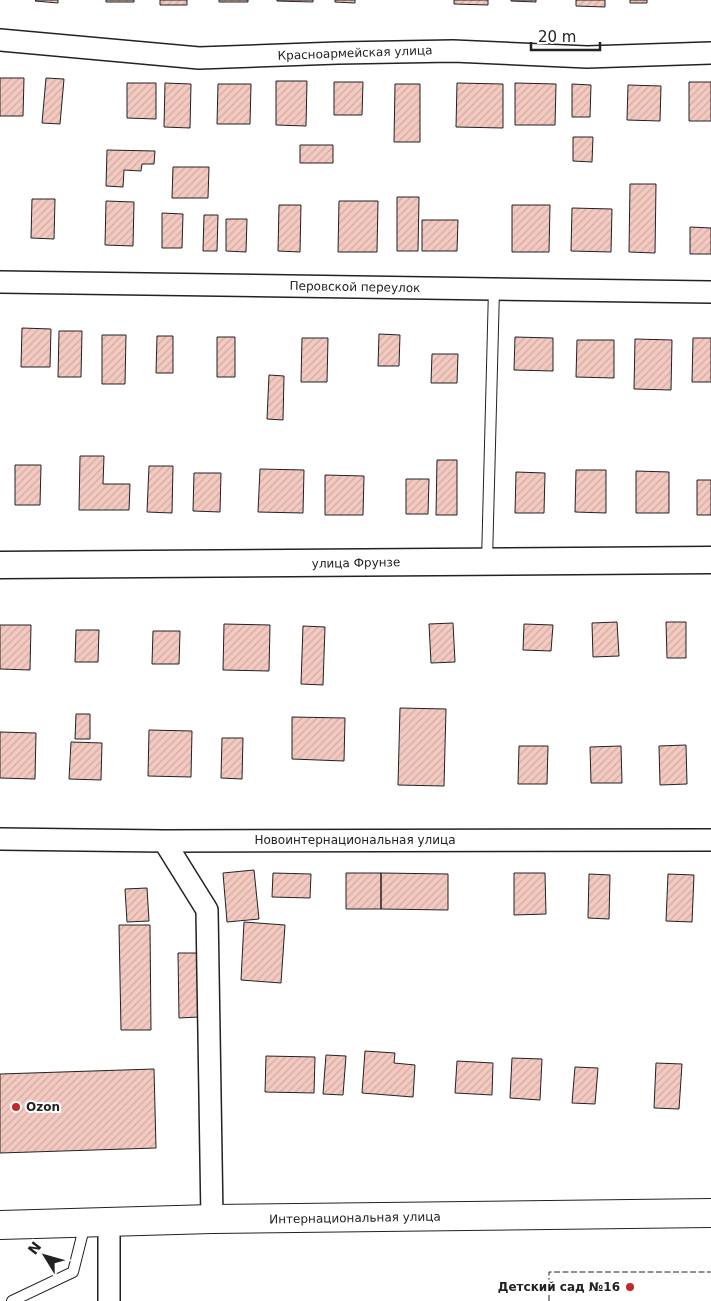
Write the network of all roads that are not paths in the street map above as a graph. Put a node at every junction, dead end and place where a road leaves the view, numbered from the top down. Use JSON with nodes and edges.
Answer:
{"nodes":[{"id":1,"x":0,"y":40,"type":"edge"},
{"id":2,"x":711,"y":53,"type":"edge"},
{"id":3,"x":0,"y":282,"type":"edge"},
{"id":4,"x":494,"y":289,"type":"junction"},
{"id":5,"x":711,"y":292,"type":"edge"},
{"id":6,"x":711,"y":560,"type":"edge"},
{"id":7,"x":487,"y":562,"type":"junction"},
{"id":8,"x":0,"y":566,"type":"edge"},
{"id":9,"x":0,"y":839,"type":"edge"},
{"id":10,"x":711,"y":840,"type":"edge"},
{"id":11,"x":164,"y":841,"type":"junction"},
{"id":12,"x":711,"y":1213,"type":"edge"},
{"id":13,"x":212,"y":1219,"type":"junction"},
{"id":14,"x":97,"y":1222,"type":"junction"},
{"id":15,"x":0,"y":1225,"type":"edge"},
{"id":16,"x":12,"y":1301,"type":"edge"},
{"id":17,"x":109,"y":1301,"type":"edge"}],
"edges":[{"from":1,"to":2,"type":"street","name":"Красноармейская улица"},
{"from":3,"to":4,"type":"street","name":"Перовской переулок"},
{"from":4,"to":5,"type":"street","name":"Перовской переулок"},
{"from":4,"to":7,"type":"lane"},
{"from":6,"to":7,"type":"street","name":"улица Фрунзе"},
{"from":7,"to":8,"type":"street","name":"улица Фрунзе"},
{"from":9,"to":11,"type":"street","name":"Новоинтернациональная улица"},
{"from":10,"to":11,"type":"street","name":"Новоинтернациональная улица"},
{"from":11,"to":13,"type":"street"},
{"from":12,"to":13,"type":"main road","name":"Интернациональная улица"},
{"from":13,"to":14,"type":"main road","name":"Интернациональная улица"},
{"from":14,"to":15,"type":"main road","name":"Интернациональная улица"},
{"from":14,"to":16,"type":"lane"},
{"from":14,"to":17,"type":"street"}]}
